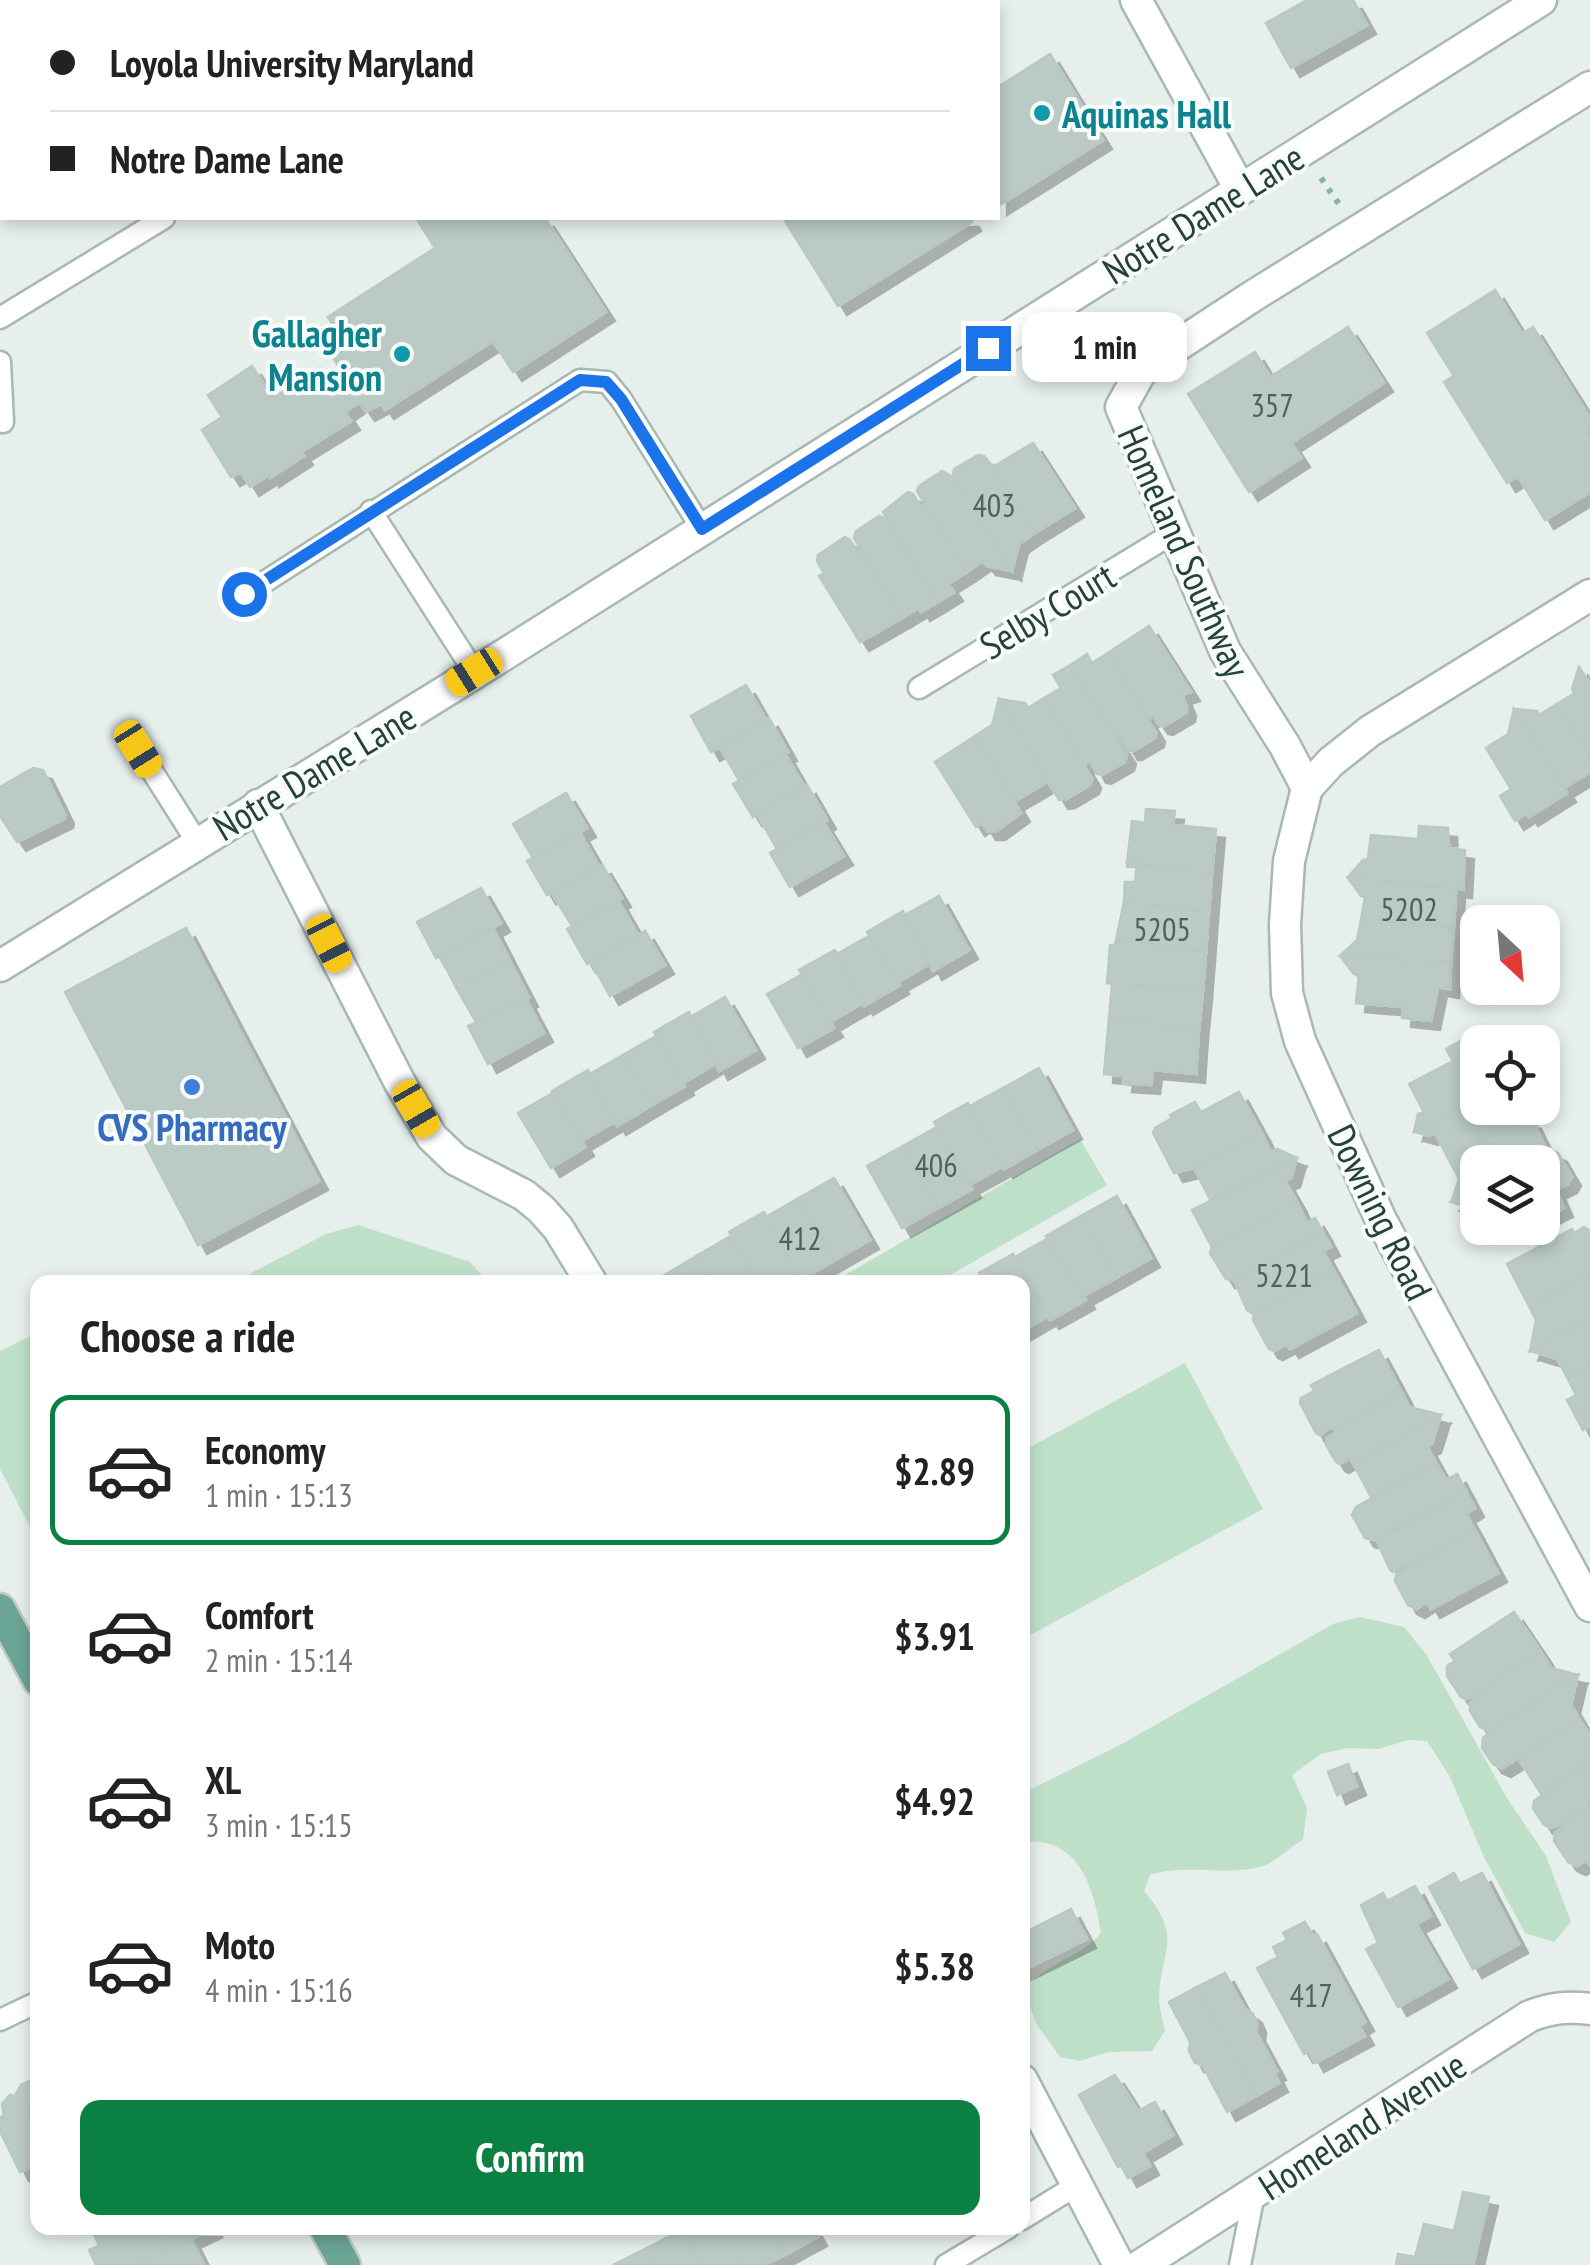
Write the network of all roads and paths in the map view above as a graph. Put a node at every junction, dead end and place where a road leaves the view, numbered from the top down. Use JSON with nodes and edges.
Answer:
{"nodes":[{"id":1,"x":1136,"y":0,"type":"edge"},
{"id":2,"x":1541,"y":0,"type":"edge"},
{"id":3,"x":1590,"y":87,"type":"edge"},
{"id":4,"x":1318,"y":174,"type":"dead end"},
{"id":5,"x":1240,"y":190,"type":"junction"},
{"id":6,"x":1343,"y":209,"type":"dead end"},
{"id":7,"x":161,"y":220,"type":"edge"},
{"id":8,"x":0,"y":318,"type":"edge"},
{"id":9,"x":0,"y":362,"type":"edge"},
{"id":10,"x":3,"y":422,"type":"dead end"},
{"id":11,"x":370,"y":511,"type":"junction"},
{"id":12,"x":702,"y":529,"type":"junction"},
{"id":13,"x":1175,"y":532,"type":"junction"},
{"id":14,"x":244,"y":594,"type":"dead end"},
{"id":15,"x":1590,"y":595,"type":"edge"},
{"id":16,"x":474,"y":672,"type":"junction"},
{"id":17,"x":919,"y":688,"type":"dead end"},
{"id":18,"x":138,"y":749,"type":"dead end"},
{"id":19,"x":1307,"y":788,"type":"junction"},
{"id":20,"x":258,"y":805,"type":"junction"},
{"id":21,"x":197,"y":842,"type":"junction"},
{"id":22,"x":0,"y":966,"type":"edge"},
{"id":23,"x":586,"y":1275,"type":"edge"},
{"id":24,"x":1590,"y":1606,"type":"edge"},
{"id":25,"x":0,"y":1609,"type":"edge"},
{"id":26,"x":19,"y":1645,"type":"edge"},
{"id":27,"x":30,"y":2006,"type":"edge"},
{"id":28,"x":1590,"y":2009,"type":"edge"},
{"id":29,"x":0,"y":2020,"type":"edge"},
{"id":30,"x":1030,"y":2095,"type":"edge"},
{"id":31,"x":1077,"y":2185,"type":"junction"},
{"id":32,"x":1254,"y":2194,"type":"junction"},
{"id":33,"x":1030,"y":2214,"type":"edge"},
{"id":34,"x":329,"y":2235,"type":"edge"},
{"id":35,"x":996,"y":2235,"type":"edge"},
{"id":36,"x":345,"y":2265,"type":"edge"},
{"id":37,"x":946,"y":2265,"type":"edge"},
{"id":38,"x":1119,"y":2265,"type":"edge"},
{"id":39,"x":1141,"y":2265,"type":"edge"},
{"id":40,"x":1240,"y":2265,"type":"edge"}],
"edges":[{"from":1,"to":5,"type":"street"},
{"from":2,"to":5,"type":"street","name":"Notre Dame Lane"},
{"from":3,"to":13,"type":"street","name":"Homeland Southway"},
{"from":4,"to":6,"type":"path"},
{"from":5,"to":12,"type":"street","name":"Notre Dame Lane"},
{"from":7,"to":8,"type":"lane"},
{"from":9,"to":10,"type":"lane"},
{"from":11,"to":12,"type":"lane"},
{"from":11,"to":14,"type":"lane"},
{"from":11,"to":16,"type":"lane"},
{"from":12,"to":16,"type":"street","name":"Notre Dame Lane"},
{"from":13,"to":17,"type":"lane","name":"Selby Court"},
{"from":13,"to":19,"type":"street","name":"Homeland Southway"},
{"from":15,"to":19,"type":"street"},
{"from":16,"to":20,"type":"street","name":"Notre Dame Lane"},
{"from":18,"to":21,"type":"lane"},
{"from":19,"to":24,"type":"street","name":"Downing Road"},
{"from":20,"to":21,"type":"street","name":"Notre Dame Lane"},
{"from":20,"to":23,"type":"street"},
{"from":21,"to":22,"type":"street","name":"Notre Dame Lane"},
{"from":25,"to":26,"type":"main road"},
{"from":27,"to":29,"type":"lane"},
{"from":28,"to":32,"type":"street","name":"Homeland Avenue"},
{"from":30,"to":31,"type":"street"},
{"from":31,"to":33,"type":"lane"},
{"from":31,"to":38,"type":"street"},
{"from":32,"to":39,"type":"street","name":"Homeland Avenue"},
{"from":32,"to":40,"type":"lane"},
{"from":34,"to":36,"type":"main road"},
{"from":35,"to":37,"type":"lane"}]}
